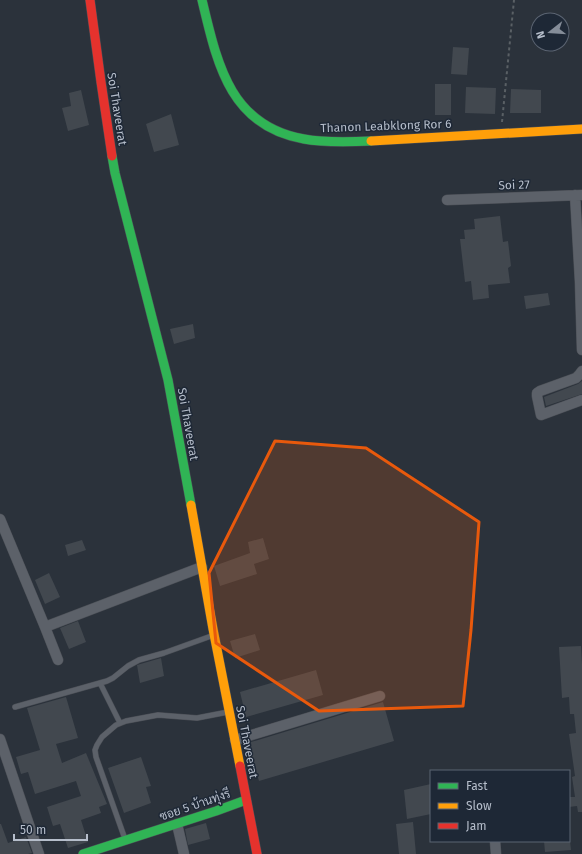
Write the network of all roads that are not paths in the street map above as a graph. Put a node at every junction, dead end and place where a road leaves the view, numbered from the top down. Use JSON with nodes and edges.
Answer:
{"nodes":[{"id":1,"x":90,"y":0,"type":"edge"},
{"id":2,"x":202,"y":0,"type":"edge"},
{"id":3,"x":582,"y":129,"type":"edge"},
{"id":4,"x":447,"y":200,"type":"dead end"},
{"id":5,"x":579,"y":200,"type":"edge"},
{"id":6,"x":581,"y":283,"type":"edge"},
{"id":7,"x":582,"y":350,"type":"edge"},
{"id":8,"x":582,"y":371,"type":"edge"},
{"id":9,"x":582,"y":400,"type":"edge"},
{"id":10,"x":0,"y":519,"type":"edge"},
{"id":11,"x":202,"y":567,"type":"junction"},
{"id":12,"x":45,"y":627,"type":"junction"},
{"id":13,"x":215,"y":635,"type":"junction"},
{"id":14,"x":58,"y":660,"type":"dead end"},
{"id":15,"x":100,"y":683,"type":"junction"},
{"id":16,"x":380,"y":696,"type":"dead end"},
{"id":17,"x":15,"y":707,"type":"dead end"},
{"id":18,"x":229,"y":712,"type":"junction"},
{"id":19,"x":120,"y":724,"type":"junction"},
{"id":20,"x":0,"y":739,"type":"edge"},
{"id":21,"x":235,"y":740,"type":"junction"},
{"id":22,"x":246,"y":800,"type":"junction"},
{"id":23,"x":176,"y":824,"type":"junction"},
{"id":24,"x":125,"y":840,"type":"junction"},
{"id":25,"x":495,"y":842,"type":"edge"},
{"id":26,"x":38,"y":854,"type":"edge"},
{"id":27,"x":83,"y":854,"type":"edge"},
{"id":28,"x":184,"y":854,"type":"edge"},
{"id":29,"x":257,"y":854,"type":"edge"},
{"id":30,"x":496,"y":854,"type":"edge"}],
"edges":[{"from":1,"to":11,"type":"street","name":"Soi Thaveerat"},
{"from":2,"to":3,"type":"street","name":"Thanon Leabklong Ror 6"},
{"from":4,"to":5,"type":"street","name":"Soi 27"},
{"from":5,"to":6,"type":"street"},
{"from":6,"to":7,"type":"street"},
{"from":8,"to":9,"type":"street"},
{"from":10,"to":12,"type":"street"},
{"from":11,"to":12,"type":"street"},
{"from":11,"to":13,"type":"street","name":"Soi Thaveerat"},
{"from":12,"to":14,"type":"street"},
{"from":13,"to":15,"type":"lane"},
{"from":13,"to":18,"type":"street","name":"Soi Thaveerat"},
{"from":15,"to":17,"type":"lane"},
{"from":15,"to":19,"type":"lane"},
{"from":16,"to":21,"type":"street"},
{"from":18,"to":19,"type":"lane"},
{"from":18,"to":21,"type":"street","name":"Soi Thaveerat"},
{"from":19,"to":24,"type":"lane"},
{"from":20,"to":26,"type":"street"},
{"from":21,"to":22,"type":"street","name":"Soi Thaveerat"},
{"from":22,"to":23,"type":"street","name":"ซอย 5 บ้านทุ่งรี"},
{"from":22,"to":29,"type":"street","name":"Soi Thaveerat"},
{"from":23,"to":24,"type":"street","name":"ซอย 5 บ้านทุ่งรี"},
{"from":23,"to":28,"type":"street"},
{"from":24,"to":27,"type":"street","name":"ซอย 5 บ้านทุ่งรี"},
{"from":25,"to":30,"type":"street"}]}
